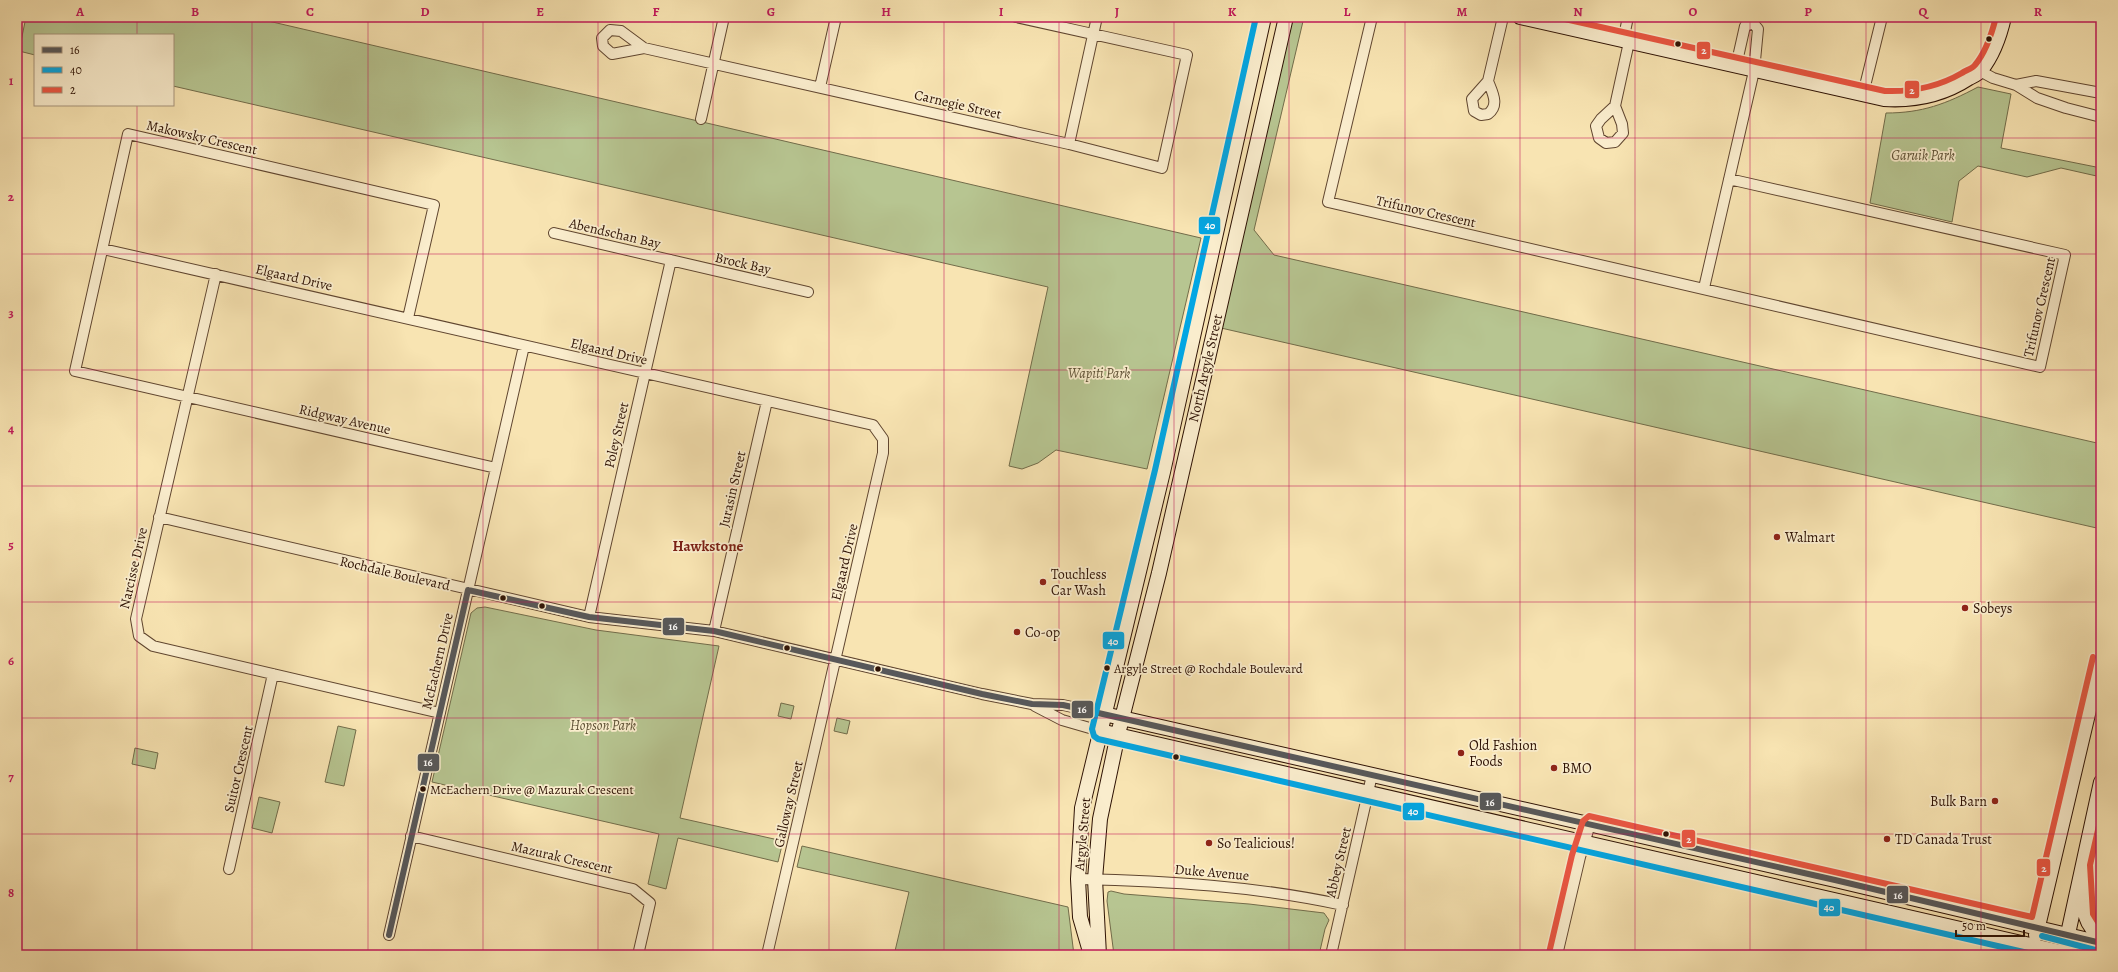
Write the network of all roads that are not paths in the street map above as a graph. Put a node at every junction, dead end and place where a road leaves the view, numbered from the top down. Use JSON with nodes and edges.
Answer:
{"nodes":[{"id":1,"x":724,"y":17,"type":"edge"},
{"id":2,"x":836,"y":17,"type":"edge"},
{"id":3,"x":1016,"y":17,"type":"edge"},
{"id":4,"x":1097,"y":17,"type":"edge"},
{"id":5,"x":1264,"y":17,"type":"edge"},
{"id":6,"x":1286,"y":17,"type":"edge"},
{"id":7,"x":1372,"y":17,"type":"edge"},
{"id":8,"x":1502,"y":17,"type":"edge"},
{"id":9,"x":1520,"y":17,"type":"edge"},
{"id":10,"x":1628,"y":17,"type":"edge"},
{"id":11,"x":1882,"y":17,"type":"edge"},
{"id":12,"x":2004,"y":17,"type":"edge"},
{"id":13,"x":1093,"y":35,"type":"junction"},
{"id":14,"x":1626,"y":42,"type":"junction"},
{"id":15,"x":644,"y":48,"type":"dead end"},
{"id":16,"x":713,"y":64,"type":"junction"},
{"id":17,"x":1736,"y":66,"type":"junction"},
{"id":18,"x":1754,"y":71,"type":"junction"},
{"id":19,"x":1980,"y":71,"type":"junction"},
{"id":20,"x":1488,"y":81,"type":"dead end"},
{"id":21,"x":2016,"y":85,"type":"junction"},
{"id":22,"x":820,"y":87,"type":"junction"},
{"id":23,"x":2101,"y":93,"type":"edge"},
{"id":24,"x":1863,"y":94,"type":"junction"},
{"id":25,"x":1615,"y":106,"type":"dead end"},
{"id":26,"x":2101,"y":117,"type":"edge"},
{"id":27,"x":701,"y":119,"type":"dead end"},
{"id":28,"x":1069,"y":144,"type":"junction"},
{"id":29,"x":1729,"y":179,"type":"junction"},
{"id":30,"x":554,"y":233,"type":"dead end"},
{"id":31,"x":103,"y":249,"type":"junction"},
{"id":32,"x":671,"y":260,"type":"junction"},
{"id":33,"x":216,"y":274,"type":"junction"},
{"id":34,"x":1704,"y":288,"type":"junction"},
{"id":35,"x":808,"y":292,"type":"dead end"},
{"id":36,"x":408,"y":318,"type":"junction"},
{"id":37,"x":524,"y":346,"type":"junction"},
{"id":38,"x":645,"y":373,"type":"junction"},
{"id":39,"x":187,"y":397,"type":"junction"},
{"id":40,"x":767,"y":401,"type":"junction"},
{"id":41,"x":496,"y":468,"type":"junction"},
{"id":42,"x":159,"y":517,"type":"junction"},
{"id":43,"x":468,"y":590,"type":"junction"},
{"id":44,"x":589,"y":616,"type":"junction"},
{"id":45,"x":714,"y":631,"type":"junction"},
{"id":46,"x":836,"y":659,"type":"junction"},
{"id":47,"x":2101,"y":659,"type":"edge"},
{"id":48,"x":273,"y":674,"type":"junction"},
{"id":49,"x":1032,"y":704,"type":"junction"},
{"id":50,"x":440,"y":713,"type":"junction"},
{"id":51,"x":1104,"y":714,"type":"junction"},
{"id":52,"x":1122,"y":718,"type":"junction"},
{"id":53,"x":1100,"y":730,"type":"junction"},
{"id":54,"x":1118,"y":734,"type":"junction"},
{"id":55,"x":1372,"y":775,"type":"junction"},
{"id":56,"x":2101,"y":782,"type":"edge"},
{"id":57,"x":1368,"y":792,"type":"junction"},
{"id":58,"x":1590,"y":824,"type":"junction"},
{"id":59,"x":411,"y":836,"type":"junction"},
{"id":60,"x":1586,"y":842,"type":"junction"},
{"id":61,"x":2082,"y":864,"type":"junction"},
{"id":62,"x":229,"y":869,"type":"dead end"},
{"id":63,"x":1078,"y":879,"type":"junction"},
{"id":64,"x":1095,"y":879,"type":"junction"},
{"id":65,"x":1343,"y":905,"type":"junction"},
{"id":66,"x":2038,"y":927,"type":"junction"},
{"id":67,"x":2068,"y":934,"type":"junction"},
{"id":68,"x":389,"y":935,"type":"dead end"},
{"id":69,"x":2101,"y":936,"type":"edge"},
{"id":70,"x":2101,"y":943,"type":"edge"},
{"id":71,"x":2032,"y":950,"type":"edge"},
{"id":72,"x":2067,"y":954,"type":"edge"},
{"id":73,"x":638,"y":955,"type":"edge"},
{"id":74,"x":767,"y":955,"type":"edge"},
{"id":75,"x":1091,"y":955,"type":"edge"},
{"id":76,"x":1098,"y":955,"type":"edge"},
{"id":77,"x":1332,"y":955,"type":"edge"},
{"id":78,"x":1557,"y":955,"type":"edge"}],
"edges":[{"from":1,"to":16,"type":"street"},
{"from":2,"to":22,"type":"street"},
{"from":3,"to":13,"type":"street"},
{"from":4,"to":13,"type":"street"},
{"from":5,"to":51,"type":"street","name":"North Argyle Street"},
{"from":6,"to":52,"type":"street","name":"North Argyle Street"},
{"from":7,"to":34,"type":"street","name":"Trifunov Crescent"},
{"from":8,"to":20,"type":"street"},
{"from":9,"to":14,"type":"street"},
{"from":10,"to":14,"type":"street"},
{"from":11,"to":24,"type":"street"},
{"from":12,"to":19,"type":"street"},
{"from":13,"to":28,"type":"street"},
{"from":13,"to":28,"type":"street","name":"Carnegie Street"},
{"from":14,"to":17,"type":"street"},
{"from":14,"to":25,"type":"street"},
{"from":15,"to":16,"type":"street","name":"Carnegie Street"},
{"from":16,"to":22,"type":"street","name":"Carnegie Street"},
{"from":16,"to":27,"type":"street"},
{"from":17,"to":18,"type":"street"},
{"from":17,"to":18,"type":"street"},
{"from":18,"to":24,"type":"street"},
{"from":18,"to":29,"type":"street"},
{"from":19,"to":21,"type":"street"},
{"from":19,"to":24,"type":"street"},
{"from":21,"to":23,"type":"street"},
{"from":21,"to":26,"type":"street"},
{"from":22,"to":28,"type":"street","name":"Carnegie Street"},
{"from":29,"to":34,"type":"street"},
{"from":29,"to":34,"type":"street","name":"Trifunov Crescent"},
{"from":30,"to":32,"type":"street","name":"Abendschan Bay"},
{"from":31,"to":33,"type":"street","name":"Elgaard Drive"},
{"from":31,"to":36,"type":"street","name":"Makowsky Crescent"},
{"from":31,"to":39,"type":"street","name":"Makowsky Crescent"},
{"from":32,"to":35,"type":"street","name":"Brock Bay"},
{"from":32,"to":38,"type":"street","name":"Poley Street"},
{"from":33,"to":36,"type":"street","name":"Elgaard Drive"},
{"from":33,"to":39,"type":"street","name":"Narcisse Drive"},
{"from":36,"to":37,"type":"street","name":"Elgaard Drive"},
{"from":37,"to":38,"type":"street","name":"Elgaard Drive"},
{"from":37,"to":41,"type":"street","name":"McEachern Drive"},
{"from":38,"to":40,"type":"street","name":"Elgaard Drive"},
{"from":38,"to":44,"type":"street","name":"Poley Street"},
{"from":39,"to":41,"type":"street","name":"Ridgway Avenue"},
{"from":39,"to":42,"type":"street","name":"Narcisse Drive"},
{"from":40,"to":45,"type":"street","name":"Jurasin Street"},
{"from":40,"to":46,"type":"street","name":"Elgaard Drive"},
{"from":41,"to":43,"type":"street","name":"McEachern Drive"},
{"from":42,"to":43,"type":"street","name":"Rochdale Boulevard"},
{"from":42,"to":48,"type":"street","name":"Narcisse Drive"},
{"from":43,"to":44,"type":"street","name":"Rochdale Boulevard"},
{"from":43,"to":50,"type":"street","name":"McEachern Drive"},
{"from":44,"to":45,"type":"street","name":"Rochdale Boulevard"},
{"from":45,"to":46,"type":"street","name":"Rochdale Boulevard"},
{"from":46,"to":49,"type":"street","name":"Rochdale Boulevard"},
{"from":46,"to":74,"type":"street","name":"Galloway Street"},
{"from":47,"to":66,"type":"street"},
{"from":48,"to":50,"type":"street","name":"Narcisse Drive"},
{"from":48,"to":62,"type":"street","name":"Suitor Crescent"},
{"from":49,"to":51,"type":"street","name":"Rochdale Boulevard"},
{"from":49,"to":53,"type":"street","name":"Rochdale Boulevard"},
{"from":50,"to":59,"type":"street","name":"McEachern Drive"},
{"from":51,"to":52,"type":"street","name":"Rochdale Boulevard"},
{"from":51,"to":53,"type":"street","name":"Argyle Street"},
{"from":52,"to":54,"type":"street","name":"Argyle Street"},
{"from":52,"to":55,"type":"street","name":"Rochdale Boulevard"},
{"from":53,"to":54,"type":"street","name":"Rochdale Boulevard"},
{"from":53,"to":63,"type":"street","name":"Argyle Street"},
{"from":54,"to":57,"type":"street","name":"Rochdale Boulevard"},
{"from":54,"to":64,"type":"street","name":"Argyle Street"},
{"from":55,"to":57,"type":"street","name":"Abbey Street"},
{"from":55,"to":58,"type":"street","name":"Rochdale Boulevard"},
{"from":56,"to":61,"type":"street"},
{"from":57,"to":60,"type":"street","name":"Rochdale Boulevard"},
{"from":57,"to":65,"type":"street","name":"Abbey Street"},
{"from":58,"to":60,"type":"street"},
{"from":58,"to":66,"type":"street","name":"Rochdale Boulevard"},
{"from":59,"to":68,"type":"street","name":"McEachern Drive"},
{"from":59,"to":73,"type":"street","name":"Mazurak Crescent"},
{"from":60,"to":71,"type":"street","name":"Rochdale Boulevard"},
{"from":60,"to":78,"type":"street"},
{"from":61,"to":67,"type":"street"},
{"from":61,"to":69,"type":"street"},
{"from":63,"to":64,"type":"street","name":"Duke Avenue"},
{"from":63,"to":75,"type":"street","name":"Argyle Street"},
{"from":64,"to":65,"type":"street","name":"Duke Avenue"},
{"from":64,"to":76,"type":"street","name":"Argyle Street"},
{"from":65,"to":77,"type":"street","name":"Abbey Street"},
{"from":66,"to":67,"type":"street","name":"Rochdale Boulevard"},
{"from":66,"to":71,"type":"street"},
{"from":67,"to":70,"type":"street","name":"Rochdale Boulevard"},
{"from":67,"to":72,"type":"street"},
{"from":71,"to":72,"type":"street","name":"Rochdale Boulevard"}]}
